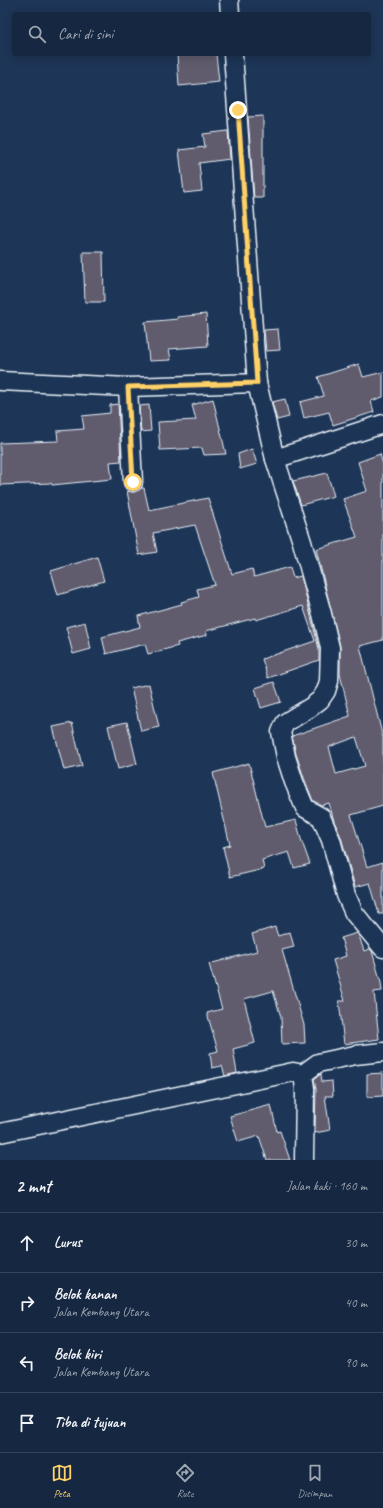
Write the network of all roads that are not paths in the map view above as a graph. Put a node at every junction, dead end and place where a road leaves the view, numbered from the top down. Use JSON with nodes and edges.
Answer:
{"nodes":[{"id":1,"x":229,"y":0,"type":"edge"},
{"id":2,"x":230,"y":12,"type":"edge"},
{"id":3,"x":233,"y":56,"type":"edge"},
{"id":4,"x":0,"y":381,"type":"edge"},
{"id":5,"x":257,"y":383,"type":"junction"},
{"id":6,"x":128,"y":387,"type":"junction"},
{"id":7,"x":383,"y":424,"type":"edge"},
{"id":8,"x":274,"y":459,"type":"junction"},
{"id":9,"x":133,"y":482,"type":"dead end"},
{"id":10,"x":383,"y":948,"type":"edge"},
{"id":11,"x":383,"y":1052,"type":"edge"},
{"id":12,"x":303,"y":1074,"type":"junction"},
{"id":13,"x":0,"y":1132,"type":"edge"},
{"id":14,"x":304,"y":1160,"type":"edge"}],
"edges":[{"from":1,"to":2,"type":"street"},
{"from":3,"to":5,"type":"street"},
{"from":4,"to":6,"type":"street"},
{"from":5,"to":6,"type":"street"},
{"from":5,"to":8,"type":"street"},
{"from":6,"to":9,"type":"street"},
{"from":7,"to":8,"type":"street"},
{"from":8,"to":10,"type":"street"},
{"from":11,"to":12,"type":"street"},
{"from":12,"to":13,"type":"street"},
{"from":12,"to":14,"type":"street"}]}
